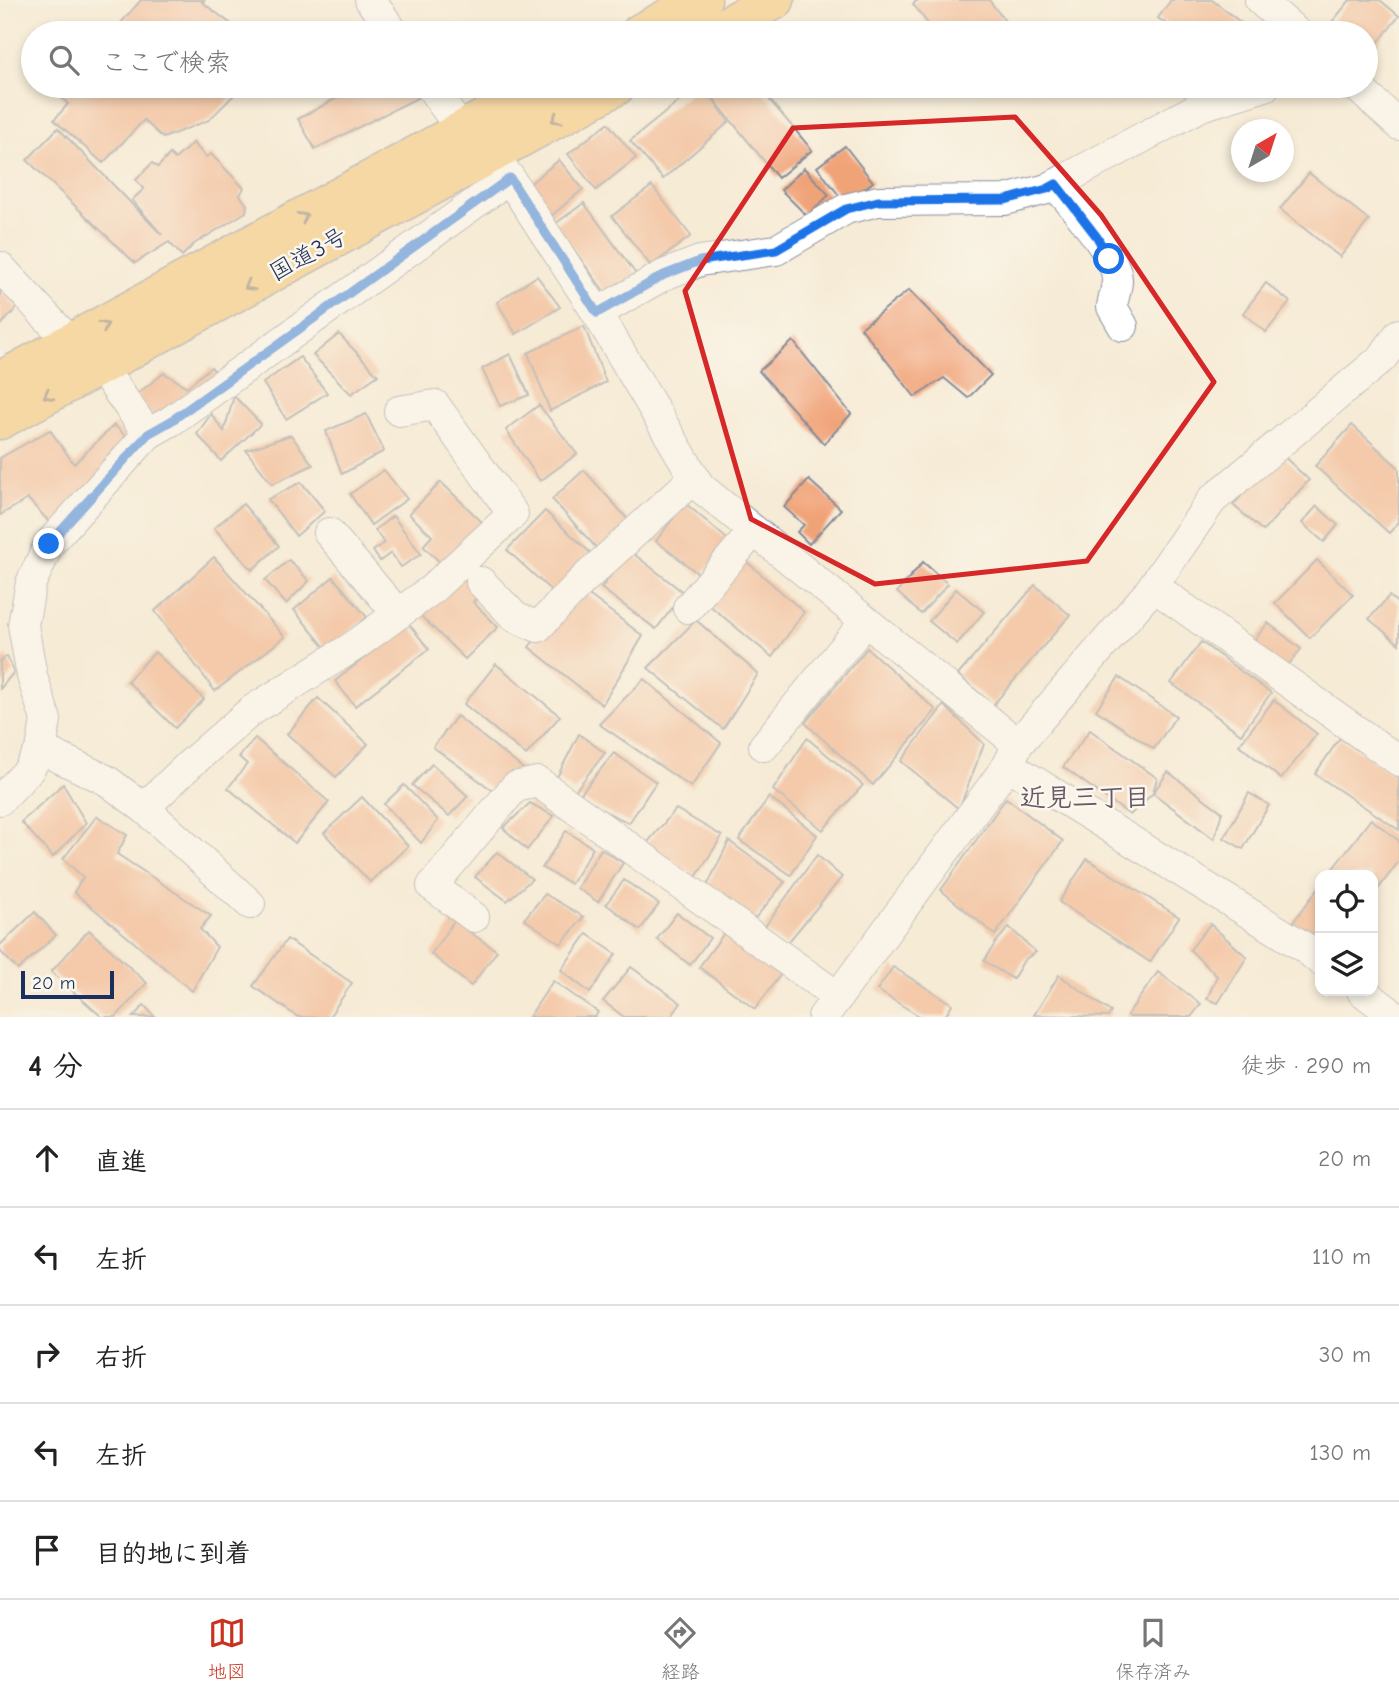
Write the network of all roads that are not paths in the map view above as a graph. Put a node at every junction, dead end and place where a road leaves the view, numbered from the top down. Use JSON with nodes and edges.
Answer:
{"nodes":[{"id":1,"x":370,"y":0,"type":"edge"},
{"id":2,"x":702,"y":0,"type":"edge"},
{"id":3,"x":775,"y":0,"type":"edge"},
{"id":4,"x":1259,"y":0,"type":"edge"},
{"id":5,"x":385,"y":21,"type":"edge"},
{"id":6,"x":663,"y":21,"type":"edge"},
{"id":7,"x":736,"y":21,"type":"edge"},
{"id":8,"x":1283,"y":21,"type":"edge"},
{"id":9,"x":439,"y":98,"type":"edge"},
{"id":10,"x":522,"y":98,"type":"edge"},
{"id":11,"x":599,"y":98,"type":"edge"},
{"id":12,"x":1227,"y":98,"type":"edge"},
{"id":13,"x":1369,"y":98,"type":"edge"},
{"id":14,"x":1399,"y":125,"type":"edge"},
{"id":15,"x":462,"y":131,"type":"junction"},
{"id":16,"x":502,"y":165,"type":"junction"},
{"id":17,"x":1056,"y":184,"type":"junction"},
{"id":18,"x":0,"y":267,"type":"edge"},
{"id":19,"x":597,"y":313,"type":"junction"},
{"id":20,"x":1123,"y":326,"type":"dead end"},
{"id":21,"x":1399,"y":334,"type":"edge"},
{"id":22,"x":71,"y":343,"type":"junction"},
{"id":23,"x":101,"y":367,"type":"junction"},
{"id":24,"x":0,"y":381,"type":"edge"},
{"id":25,"x":400,"y":411,"type":"dead end"},
{"id":26,"x":0,"y":420,"type":"edge"},
{"id":27,"x":148,"y":434,"type":"junction"},
{"id":28,"x":694,"y":478,"type":"junction"},
{"id":29,"x":329,"y":533,"type":"dead end"},
{"id":30,"x":754,"y":533,"type":"junction"},
{"id":31,"x":481,"y":582,"type":"dead end"},
{"id":32,"x":1153,"y":586,"type":"junction"},
{"id":33,"x":688,"y":608,"type":"dead end"},
{"id":34,"x":398,"y":614,"type":"junction"},
{"id":35,"x":865,"y":622,"type":"junction"},
{"id":36,"x":764,"y":746,"type":"dead end"},
{"id":37,"x":41,"y":749,"type":"junction"},
{"id":38,"x":1013,"y":755,"type":"junction"},
{"id":39,"x":1399,"y":761,"type":"edge"},
{"id":40,"x":0,"y":800,"type":"edge"},
{"id":41,"x":144,"y":808,"type":"junction"},
{"id":42,"x":250,"y":904,"type":"dead end"},
{"id":43,"x":474,"y":917,"type":"dead end"},
{"id":44,"x":1315,"y":957,"type":"edge"},
{"id":45,"x":1369,"y":996,"type":"edge"},
{"id":46,"x":830,"y":1007,"type":"edge"},
{"id":47,"x":1396,"y":1017,"type":"edge"}],
"edges":[{"from":1,"to":5,"type":"street"},
{"from":2,"to":6,"type":"highway"},
{"from":3,"to":7,"type":"highway"},
{"from":4,"to":8,"type":"street"},
{"from":9,"to":15,"type":"street"},
{"from":10,"to":15,"type":"highway","name":"国道3号"},
{"from":11,"to":16,"type":"highway","name":"国道3号","one_way":true},
{"from":12,"to":17,"type":"street"},
{"from":13,"to":14,"type":"street"},
{"from":22,"to":15,"type":"highway","name":"国道3号","one_way":true},
{"from":16,"to":19,"type":"street"},
{"from":16,"to":23,"type":"highway","name":"国道3号","one_way":true},
{"from":16,"to":27,"type":"street"},
{"from":17,"to":19,"type":"street"},
{"from":17,"to":20,"type":"street"},
{"from":18,"to":22,"type":"street"},
{"from":19,"to":28,"type":"street"},
{"from":21,"to":32,"type":"street"},
{"from":22,"to":24,"type":"highway","name":"国道3号"},
{"from":23,"to":26,"type":"highway","name":"国道3号","one_way":true},
{"from":23,"to":27,"type":"street"},
{"from":25,"to":34,"type":"street"},
{"from":27,"to":37,"type":"street"},
{"from":28,"to":30,"type":"street"},
{"from":28,"to":31,"type":"street"},
{"from":29,"to":34,"type":"street"},
{"from":30,"to":33,"type":"street"},
{"from":30,"to":35,"type":"street"},
{"from":32,"to":38,"type":"street"},
{"from":32,"to":39,"type":"street"},
{"from":34,"to":41,"type":"street"},
{"from":35,"to":36,"type":"street"},
{"from":35,"to":38,"type":"street"},
{"from":37,"to":40,"type":"street"},
{"from":37,"to":41,"type":"street"},
{"from":38,"to":44,"type":"street"},
{"from":38,"to":46,"type":"street"},
{"from":41,"to":42,"type":"street"},
{"from":43,"to":46,"type":"street"},
{"from":45,"to":47,"type":"street"}]}
